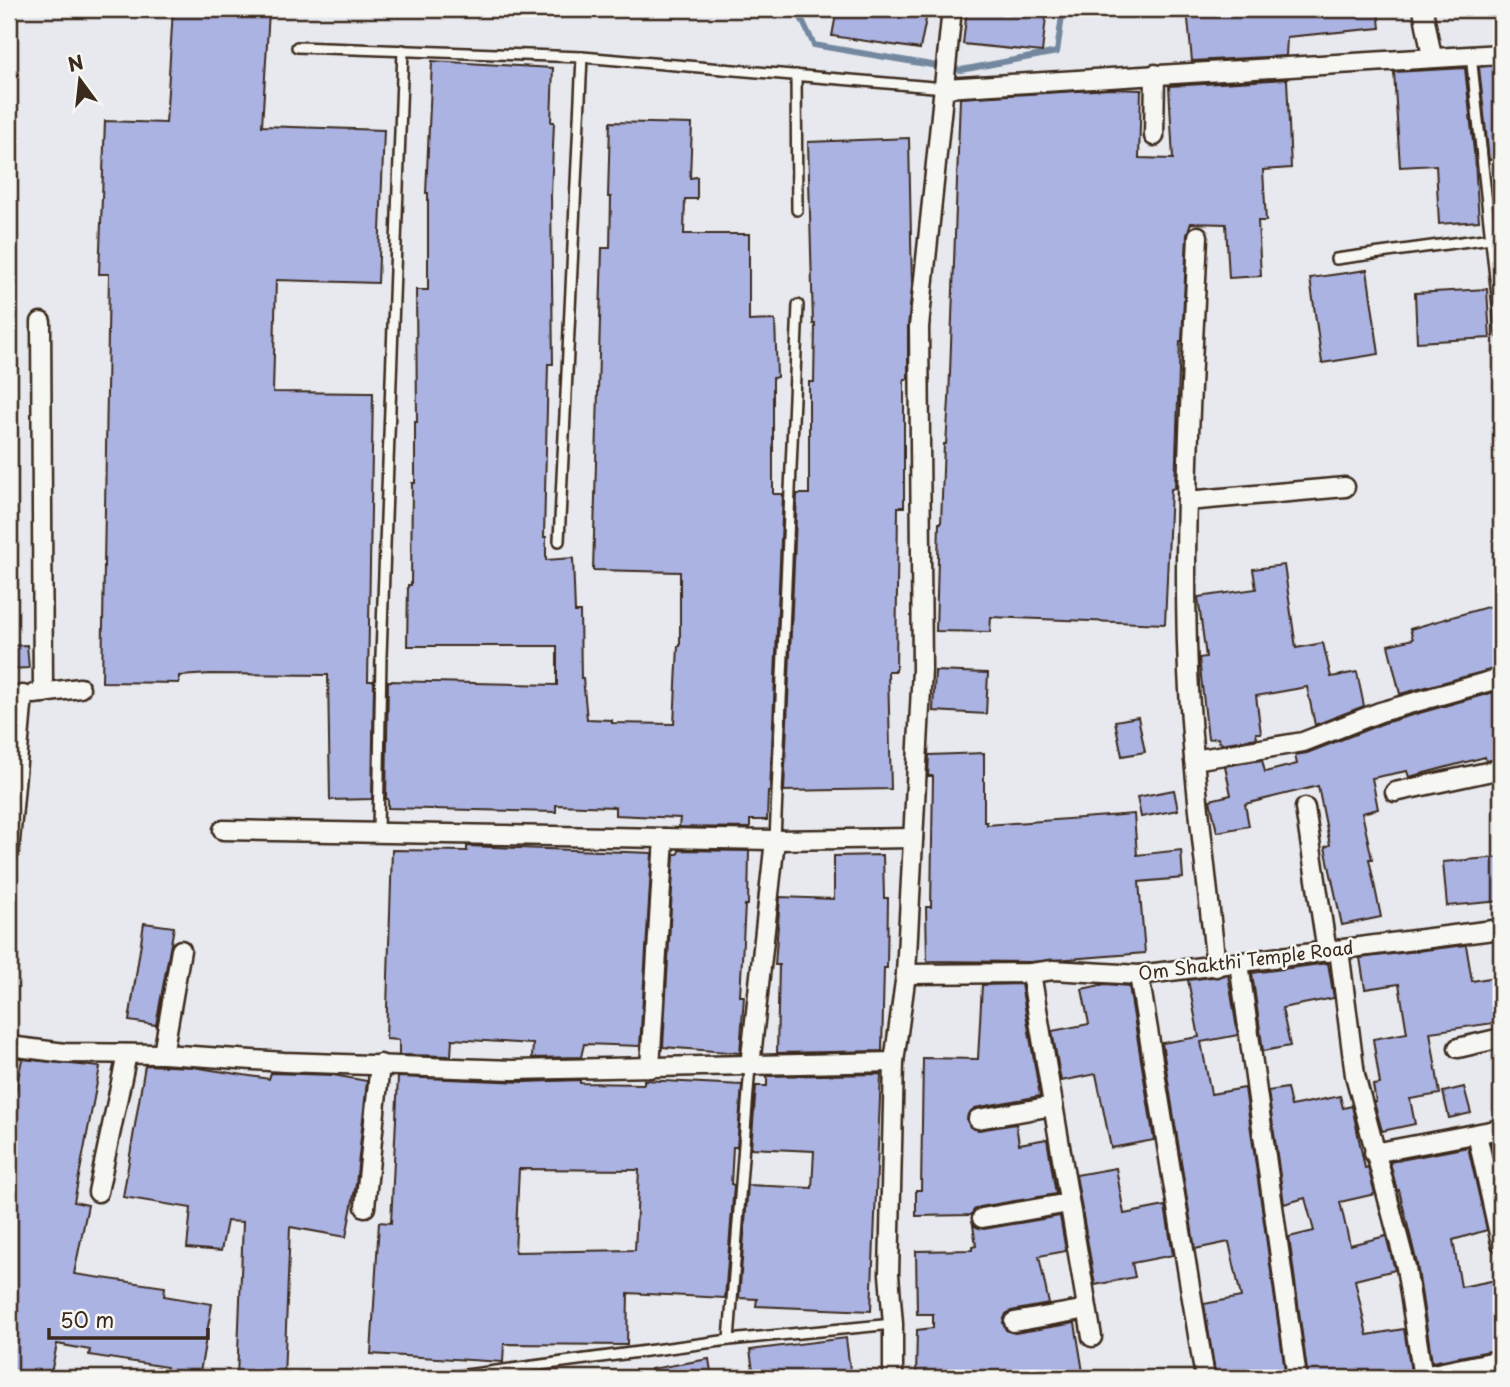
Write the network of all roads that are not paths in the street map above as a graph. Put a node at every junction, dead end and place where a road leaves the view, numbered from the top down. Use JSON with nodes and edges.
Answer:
{"nodes":[{"id":1,"x":952,"y":9,"type":"edge"},
{"id":2,"x":1423,"y":9,"type":"edge"},
{"id":3,"x":297,"y":47,"type":"dead end"},
{"id":4,"x":403,"y":50,"type":"junction"},
{"id":5,"x":1501,"y":54,"type":"edge"},
{"id":6,"x":1471,"y":55,"type":"junction"},
{"id":7,"x":582,"y":57,"type":"junction"},
{"id":8,"x":1432,"y":57,"type":"junction"},
{"id":9,"x":1155,"y":74,"type":"junction"},
{"id":10,"x":796,"y":75,"type":"junction"},
{"id":11,"x":946,"y":83,"type":"junction"},
{"id":12,"x":1154,"y":136,"type":"dead end"},
{"id":13,"x":797,"y":211,"type":"dead end"},
{"id":14,"x":1198,"y":236,"type":"dead end"},
{"id":15,"x":1491,"y":238,"type":"junction"},
{"id":16,"x":1336,"y":259,"type":"dead end"},
{"id":17,"x":798,"y":305,"type":"dead end"},
{"id":18,"x":41,"y":322,"type":"dead end"},
{"id":19,"x":1501,"y":333,"type":"edge"},
{"id":20,"x":1345,"y":487,"type":"dead end"},
{"id":21,"x":1187,"y":501,"type":"junction"},
{"id":22,"x":559,"y":541,"type":"dead end"},
{"id":23,"x":1501,"y":678,"type":"edge"},
{"id":24,"x":79,"y":688,"type":"dead end"},
{"id":25,"x":43,"y":693,"type":"junction"},
{"id":26,"x":16,"y":695,"type":"edge"},
{"id":27,"x":1194,"y":760,"type":"junction"},
{"id":28,"x":1501,"y":769,"type":"edge"},
{"id":29,"x":1395,"y":792,"type":"dead end"},
{"id":30,"x":1305,"y":808,"type":"dead end"},
{"id":31,"x":223,"y":830,"type":"dead end"},
{"id":32,"x":378,"y":833,"type":"junction"},
{"id":33,"x":664,"y":838,"type":"junction"},
{"id":34,"x":913,"y":838,"type":"junction"},
{"id":35,"x":775,"y":840,"type":"junction"},
{"id":36,"x":9,"y":852,"type":"edge"},
{"id":37,"x":1501,"y":929,"type":"edge"},
{"id":38,"x":181,"y":950,"type":"dead end"},
{"id":39,"x":1333,"y":951,"type":"junction"},
{"id":40,"x":1239,"y":963,"type":"junction"},
{"id":41,"x":1216,"y":967,"type":"junction"},
{"id":42,"x":1031,"y":973,"type":"junction"},
{"id":43,"x":906,"y":974,"type":"junction"},
{"id":44,"x":1139,"y":975,"type":"junction"},
{"id":45,"x":1501,"y":1038,"type":"edge"},
{"id":46,"x":9,"y":1046,"type":"edge"},
{"id":47,"x":1458,"y":1048,"type":"dead end"},
{"id":48,"x":127,"y":1054,"type":"junction"},
{"id":49,"x":163,"y":1054,"type":"junction"},
{"id":50,"x":894,"y":1062,"type":"junction"},
{"id":51,"x":380,"y":1064,"type":"junction"},
{"id":52,"x":750,"y":1066,"type":"junction"},
{"id":53,"x":650,"y":1068,"type":"junction"},
{"id":54,"x":1053,"y":1106,"type":"junction"},
{"id":55,"x":978,"y":1119,"type":"dead end"},
{"id":56,"x":1501,"y":1129,"type":"edge"},
{"id":57,"x":1477,"y":1134,"type":"junction"},
{"id":58,"x":1374,"y":1153,"type":"junction"},
{"id":59,"x":98,"y":1192,"type":"dead end"},
{"id":60,"x":1069,"y":1203,"type":"junction"},
{"id":61,"x":365,"y":1207,"type":"dead end"},
{"id":62,"x":982,"y":1218,"type":"dead end"},
{"id":63,"x":1501,"y":1243,"type":"edge"},
{"id":64,"x":1087,"y":1309,"type":"junction"},
{"id":65,"x":1014,"y":1322,"type":"dead end"},
{"id":66,"x":893,"y":1324,"type":"junction"},
{"id":67,"x":1092,"y":1337,"type":"dead end"},
{"id":68,"x":729,"y":1340,"type":"junction"},
{"id":69,"x":1501,"y":1360,"type":"edge"},
{"id":70,"x":1423,"y":1377,"type":"edge"},
{"id":71,"x":443,"y":1378,"type":"edge"},
{"id":72,"x":893,"y":1378,"type":"edge"},
{"id":73,"x":1205,"y":1378,"type":"edge"},
{"id":74,"x":1297,"y":1378,"type":"edge"}],
"edges":[{"from":1,"to":11,"type":"street"},
{"from":2,"to":8,"type":"street"},
{"from":3,"to":4,"type":"lane"},
{"from":4,"to":7,"type":"lane"},
{"from":4,"to":32,"type":"lane"},
{"from":5,"to":6,"type":"street"},
{"from":6,"to":8,"type":"street"},
{"from":6,"to":15,"type":"lane"},
{"from":7,"to":10,"type":"lane"},
{"from":7,"to":22,"type":"lane"},
{"from":8,"to":9,"type":"street"},
{"from":9,"to":11,"type":"street"},
{"from":9,"to":12,"type":"street"},
{"from":10,"to":11,"type":"lane"},
{"from":10,"to":13,"type":"lane"},
{"from":11,"to":34,"type":"street"},
{"from":14,"to":21,"type":"street"},
{"from":15,"to":16,"type":"lane"},
{"from":15,"to":19,"type":"lane"},
{"from":17,"to":35,"type":"lane"},
{"from":18,"to":25,"type":"street"},
{"from":20,"to":21,"type":"street"},
{"from":21,"to":27,"type":"street"},
{"from":23,"to":27,"type":"street"},
{"from":24,"to":25,"type":"street"},
{"from":25,"to":26,"type":"street"},
{"from":26,"to":36,"type":"street"},
{"from":27,"to":41,"type":"street"},
{"from":28,"to":29,"type":"street"},
{"from":30,"to":39,"type":"street"},
{"from":31,"to":32,"type":"street"},
{"from":32,"to":33,"type":"street"},
{"from":33,"to":35,"type":"street"},
{"from":33,"to":53,"type":"street"},
{"from":34,"to":35,"type":"street"},
{"from":34,"to":43,"type":"street"},
{"from":35,"to":52,"type":"street"},
{"from":37,"to":39,"type":"street","name":"Om Shakthi Temple Road"},
{"from":38,"to":49,"type":"street"},
{"from":39,"to":40,"type":"street","name":"Om Shakthi Temple Road"},
{"from":39,"to":58,"type":"street"},
{"from":40,"to":41,"type":"street","name":"Om Shakthi Temple Road"},
{"from":40,"to":74,"type":"street"},
{"from":41,"to":44,"type":"street","name":"Om Shakthi Temple Road"},
{"from":42,"to":43,"type":"street","name":"Om Shakthi Temple Road"},
{"from":42,"to":44,"type":"street","name":"Om Shakthi Temple Road"},
{"from":42,"to":54,"type":"street"},
{"from":43,"to":50,"type":"street"},
{"from":44,"to":73,"type":"street"},
{"from":45,"to":47,"type":"street"},
{"from":46,"to":48,"type":"street"},
{"from":48,"to":49,"type":"street"},
{"from":48,"to":59,"type":"street"},
{"from":49,"to":51,"type":"street"},
{"from":50,"to":52,"type":"street"},
{"from":50,"to":66,"type":"street"},
{"from":51,"to":53,"type":"street"},
{"from":51,"to":61,"type":"street"},
{"from":52,"to":53,"type":"street"},
{"from":52,"to":68,"type":"lane"},
{"from":54,"to":55,"type":"street"},
{"from":54,"to":60,"type":"street"},
{"from":56,"to":57,"type":"street"},
{"from":57,"to":58,"type":"street"},
{"from":57,"to":63,"type":"street"},
{"from":58,"to":70,"type":"street"},
{"from":60,"to":62,"type":"street"},
{"from":60,"to":64,"type":"street"},
{"from":64,"to":65,"type":"street"},
{"from":64,"to":67,"type":"street"},
{"from":66,"to":68,"type":"lane"},
{"from":66,"to":72,"type":"street"},
{"from":68,"to":71,"type":"lane"},
{"from":69,"to":70,"type":"street"}]}
